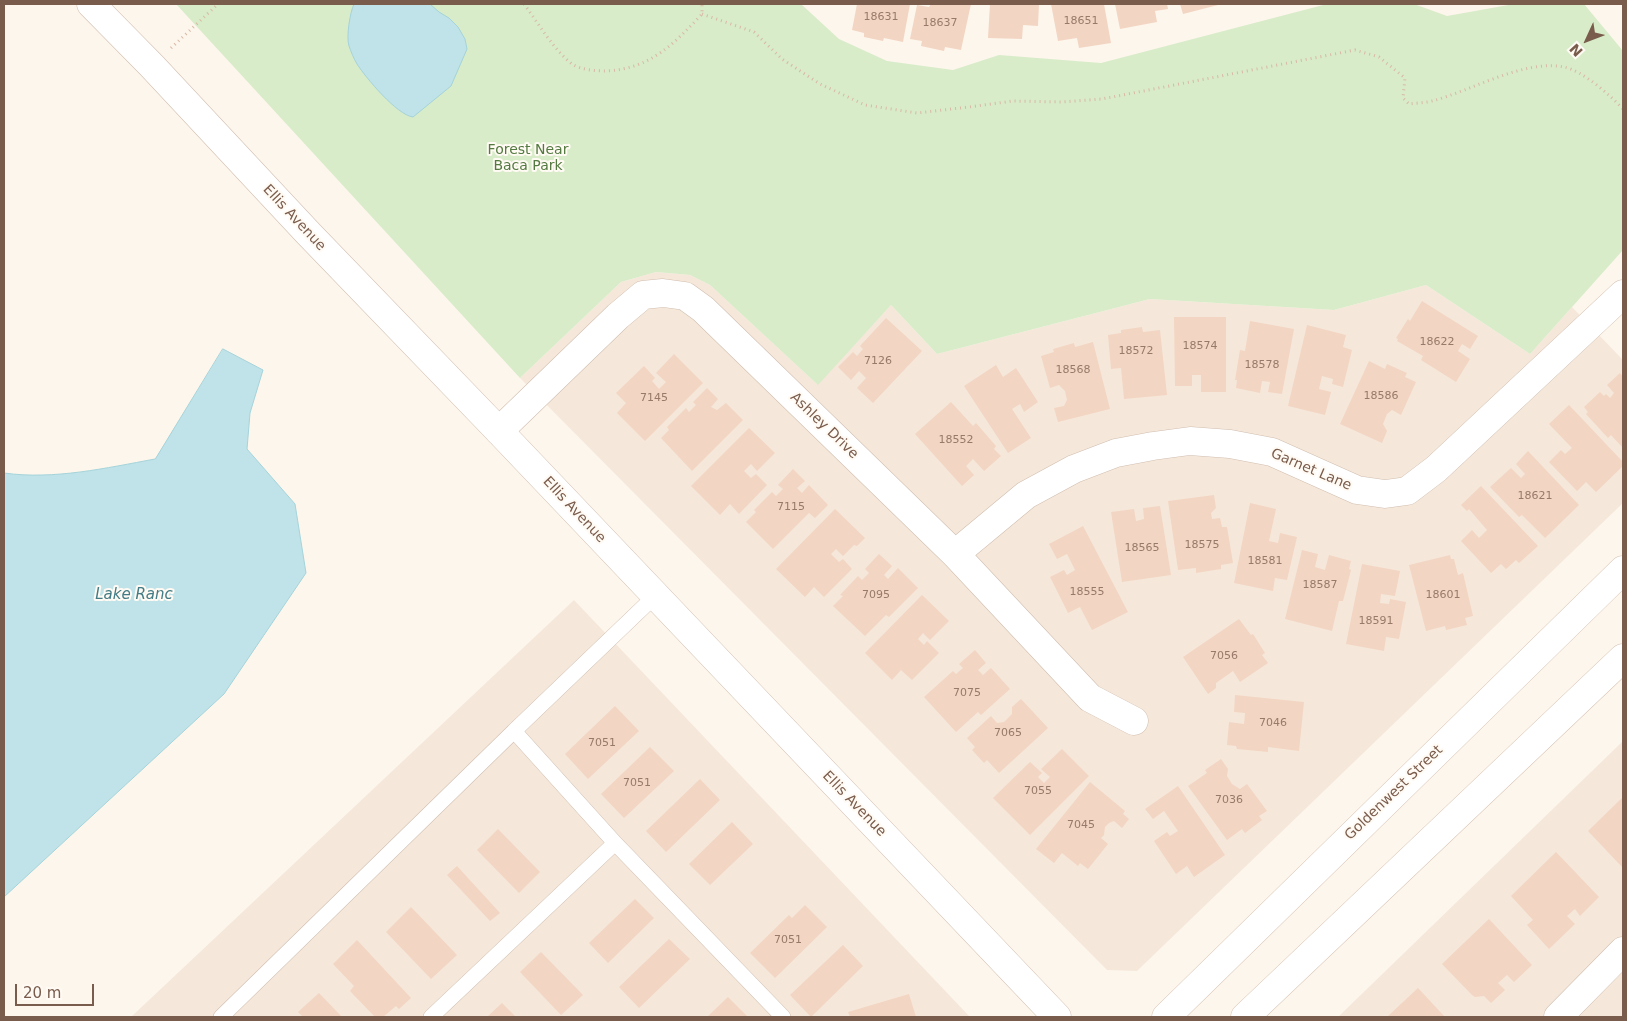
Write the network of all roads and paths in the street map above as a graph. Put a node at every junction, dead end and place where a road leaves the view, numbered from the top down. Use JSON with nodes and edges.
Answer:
{"nodes":[{"id":1,"x":91,"y":4,"type":"edge"},
{"id":2,"x":218,"y":4,"type":"edge"},
{"id":3,"x":524,"y":4,"type":"edge"},
{"id":4,"x":702,"y":4,"type":"edge"},
{"id":5,"x":702,"y":14,"type":"junction"},
{"id":6,"x":152,"y":66,"type":"junction"},
{"id":7,"x":1623,"y":109,"type":"edge"},
{"id":8,"x":1623,"y":294,"type":"edge"},
{"id":9,"x":499,"y":431,"type":"junction"},
{"id":10,"x":955,"y":554,"type":"junction"},
{"id":11,"x":1623,"y":570,"type":"edge"},
{"id":12,"x":656,"y":596,"type":"junction"},
{"id":13,"x":1623,"y":658,"type":"edge"},
{"id":14,"x":1134,"y":721,"type":"dead end"},
{"id":15,"x":514,"y":731,"type":"junction"},
{"id":16,"x":615,"y":843,"type":"junction"},
{"id":17,"x":1623,"y":951,"type":"edge"},
{"id":18,"x":221,"y":1017,"type":"edge"},
{"id":19,"x":432,"y":1017,"type":"edge"},
{"id":20,"x":783,"y":1017,"type":"edge"},
{"id":21,"x":1057,"y":1017,"type":"edge"},
{"id":22,"x":1166,"y":1017,"type":"edge"},
{"id":23,"x":1245,"y":1017,"type":"edge"},
{"id":24,"x":1558,"y":1017,"type":"edge"}],
"edges":[{"from":1,"to":6,"type":"street","name":"Ellis Avenue"},
{"from":2,"to":6,"type":"path"},
{"from":3,"to":5,"type":"path"},
{"from":4,"to":5,"type":"path"},
{"from":5,"to":7,"type":"path"},
{"from":6,"to":9,"type":"street","name":"Ellis Avenue"},
{"from":8,"to":10,"type":"street","name":"Garnet Lane"},
{"from":9,"to":10,"type":"street","name":"Ashley Drive"},
{"from":9,"to":12,"type":"street","name":"Ellis Avenue"},
{"from":10,"to":14,"type":"street","name":"Ashley Drive"},
{"from":11,"to":22,"type":"street","name":"Goldenwest Street"},
{"from":12,"to":15,"type":"lane"},
{"from":12,"to":21,"type":"street","name":"Ellis Avenue"},
{"from":13,"to":23,"type":"street"},
{"from":15,"to":16,"type":"lane"},
{"from":15,"to":18,"type":"lane"},
{"from":16,"to":19,"type":"lane"},
{"from":16,"to":20,"type":"lane"},
{"from":17,"to":24,"type":"street"}]}
